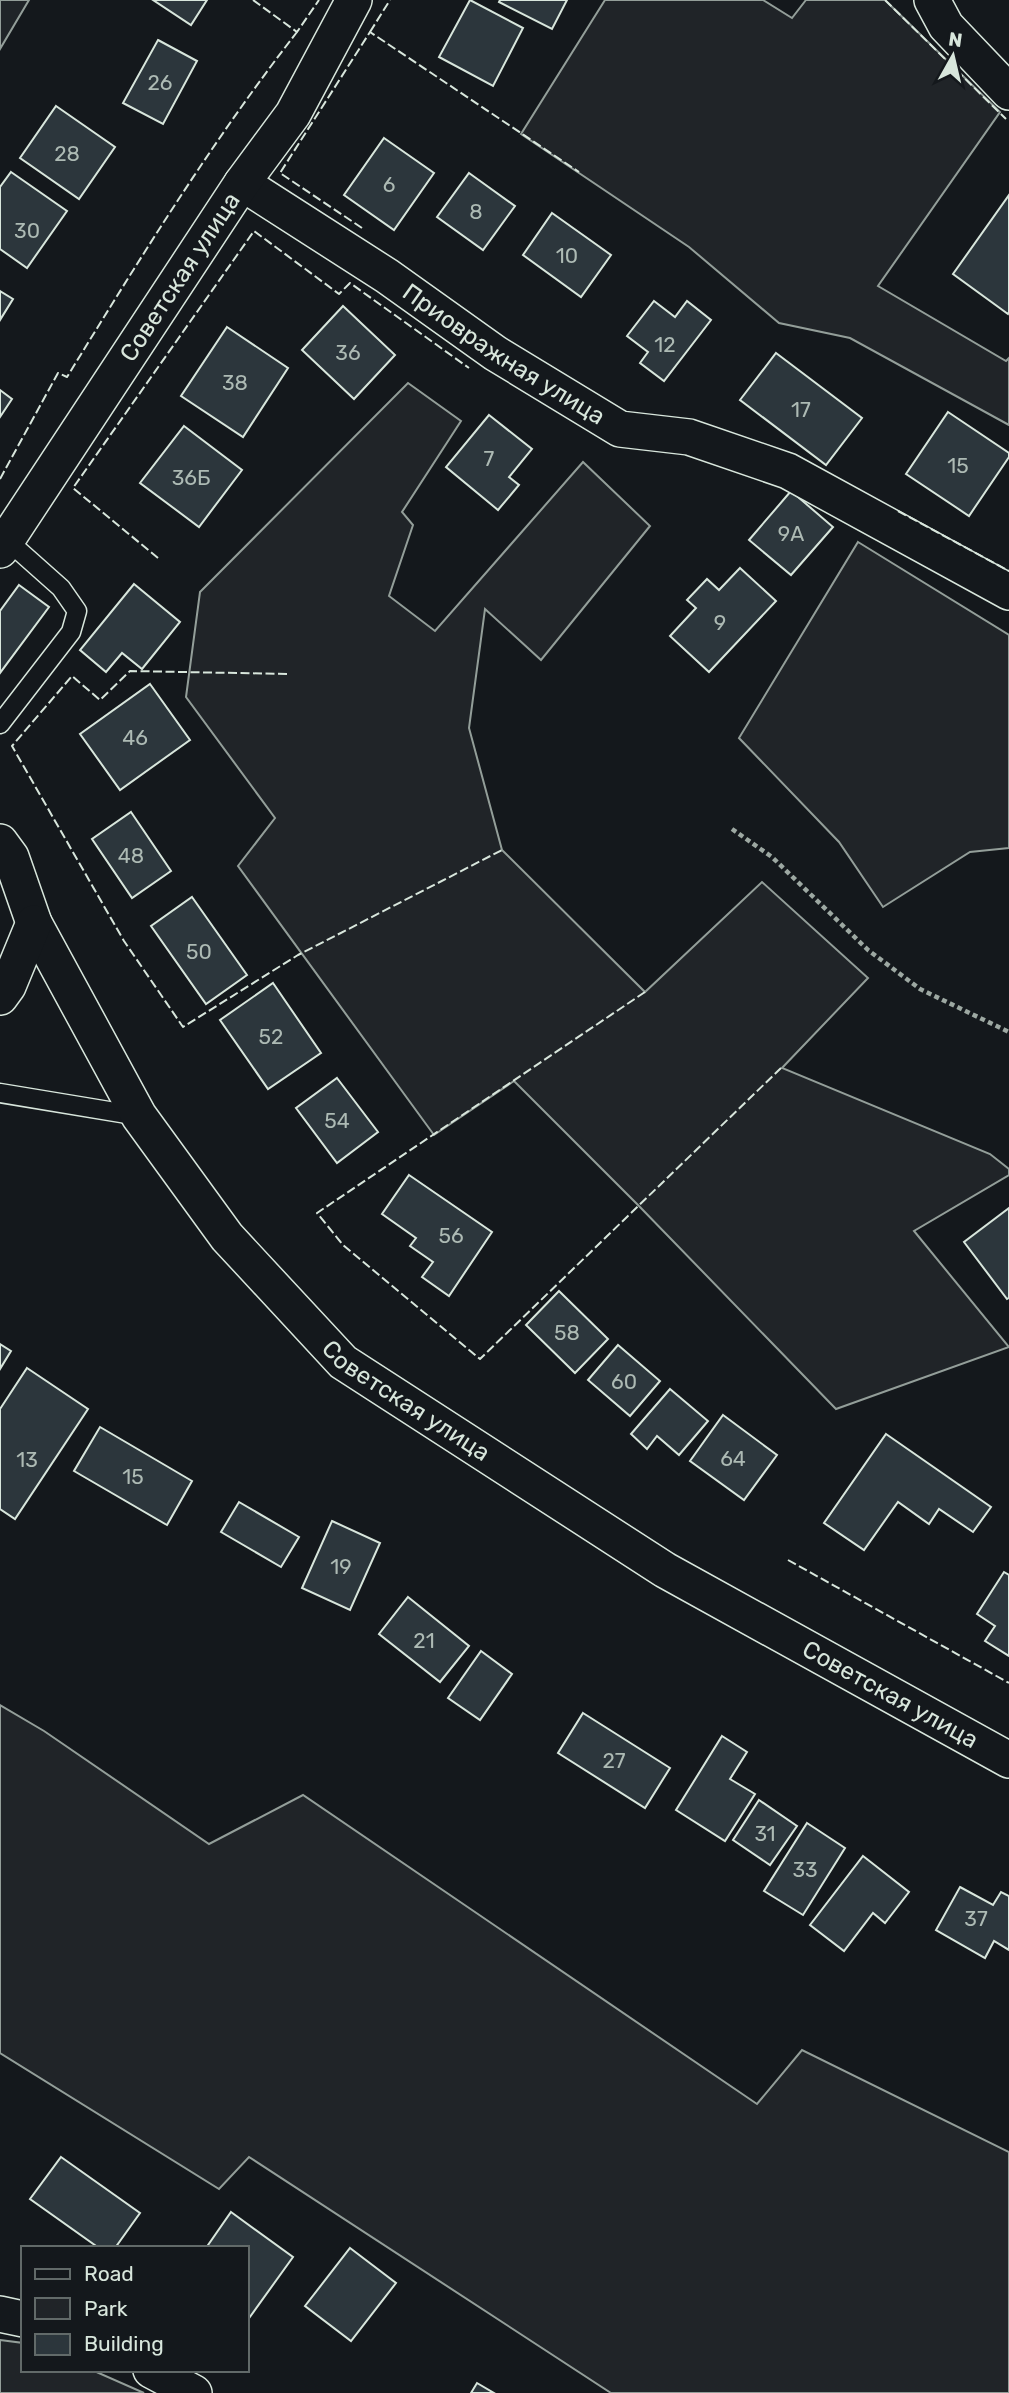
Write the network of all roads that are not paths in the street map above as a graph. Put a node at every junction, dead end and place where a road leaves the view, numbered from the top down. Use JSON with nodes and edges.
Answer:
{"nodes":[{"id":1,"x":354,"y":0,"type":"edge"},
{"id":2,"x":932,"y":0,"type":"edge"},
{"id":3,"x":1009,"y":92,"type":"edge"},
{"id":4,"x":242,"y":183,"type":"junction"},
{"id":5,"x":4,"y":545,"type":"edge"},
{"id":6,"x":1009,"y":592,"type":"edge"},
{"id":7,"x":0,"y":724,"type":"edge"},
{"id":8,"x":0,"y":842,"type":"edge"},
{"id":9,"x":34,"y":923,"type":"junction"},
{"id":10,"x":0,"y":997,"type":"edge"},
{"id":11,"x":0,"y":1093,"type":"edge"},
{"id":12,"x":139,"y":1116,"type":"junction"},
{"id":13,"x":1009,"y":1760,"type":"edge"},
{"id":14,"x":0,"y":2314,"type":"edge"},
{"id":15,"x":21,"y":2319,"type":"edge"},
{"id":16,"x":155,"y":2372,"type":"edge"},
{"id":17,"x":194,"y":2393,"type":"edge"}],
"edges":[{"from":1,"to":4,"type":"street","name":"Советская улица"},
{"from":2,"to":3,"type":"street"},
{"from":4,"to":5,"type":"street","name":"Советская улица"},
{"from":4,"to":6,"type":"street","name":"Приовражная улица"},
{"from":5,"to":7,"type":"lane"},
{"from":8,"to":9,"type":"street","name":"Советская улица"},
{"from":9,"to":10,"type":"street"},
{"from":9,"to":12,"type":"street","name":"Советская улица"},
{"from":11,"to":12,"type":"lane"},
{"from":12,"to":13,"type":"street","name":"Советская улица"},
{"from":14,"to":15,"type":"street"},
{"from":16,"to":17,"type":"street"}]}
